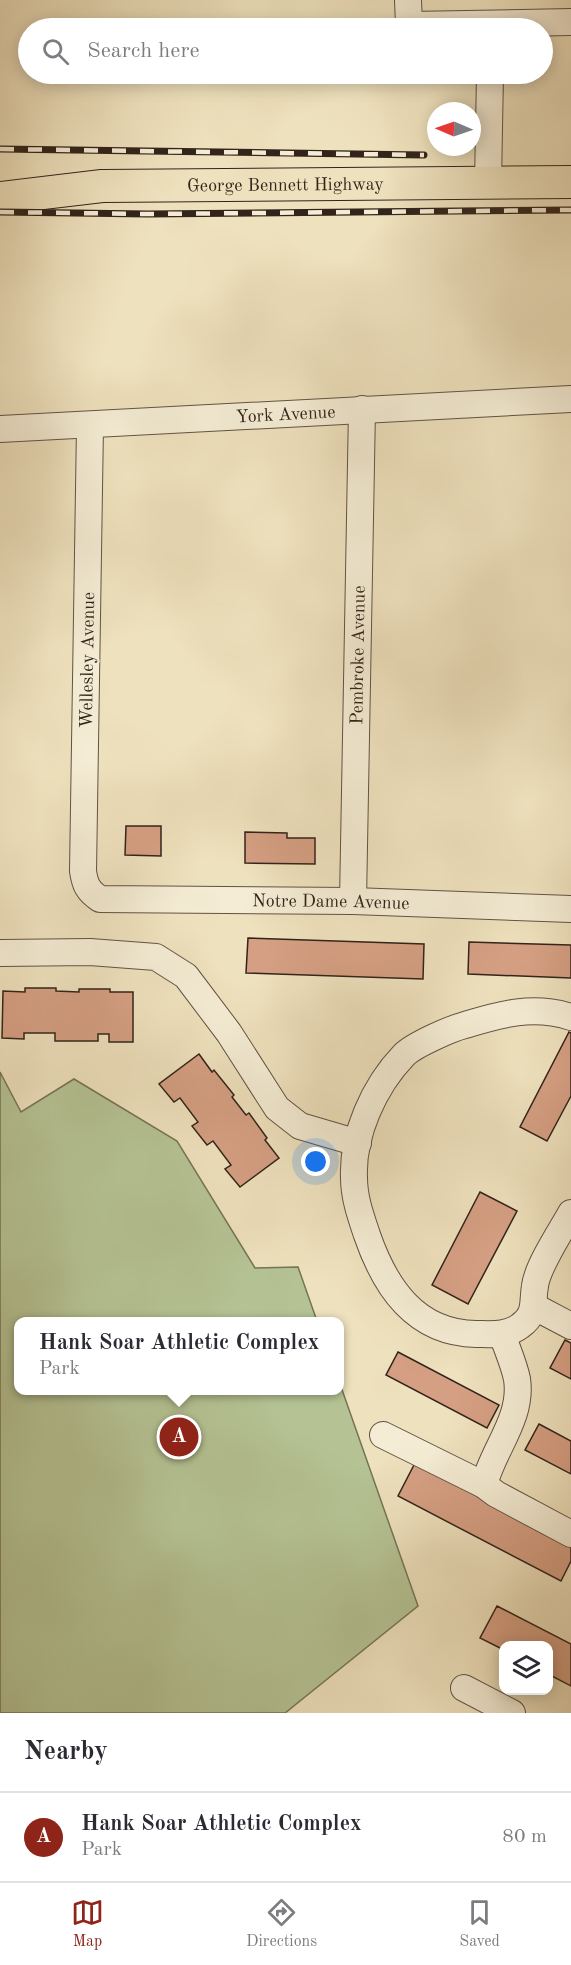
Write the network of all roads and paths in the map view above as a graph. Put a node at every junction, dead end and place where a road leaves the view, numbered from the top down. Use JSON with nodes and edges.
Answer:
{"nodes":[{"id":1,"x":408,"y":0,"type":"edge"},
{"id":2,"x":415,"y":18,"type":"edge"},
{"id":3,"x":553,"y":22,"type":"edge"},
{"id":4,"x":571,"y":22,"type":"edge"},
{"id":5,"x":490,"y":84,"type":"edge"},
{"id":6,"x":571,"y":182,"type":"edge"},
{"id":7,"x":488,"y":183,"type":"junction"},
{"id":8,"x":0,"y":198,"type":"edge"},
{"id":9,"x":571,"y":399,"type":"edge"},
{"id":10,"x":362,"y":409,"type":"junction"},
{"id":11,"x":90,"y":426,"type":"junction"},
{"id":12,"x":0,"y":429,"type":"edge"},
{"id":13,"x":91,"y":893,"type":"joint"},
{"id":14,"x":353,"y":902,"type":"junction"},
{"id":15,"x":571,"y":909,"type":"edge"},
{"id":16,"x":0,"y":953,"type":"edge"},
{"id":17,"x":571,"y":1017,"type":"edge"},
{"id":18,"x":358,"y":1143,"type":"junction"},
{"id":19,"x":571,"y":1213,"type":"edge"},
{"id":20,"x":535,"y":1307,"type":"junction"},
{"id":21,"x":571,"y":1326,"type":"edge"},
{"id":22,"x":502,"y":1334,"type":"junction"},
{"id":23,"x":384,"y":1435,"type":"dead end"},
{"id":24,"x":484,"y":1485,"type":"junction"},
{"id":25,"x":571,"y":1534,"type":"edge"},
{"id":26,"x":464,"y":1688,"type":"dead end"},
{"id":27,"x":512,"y":1713,"type":"edge"}],
"edges":[{"from":1,"to":2,"type":"street"},
{"from":3,"to":4,"type":"street"},
{"from":5,"to":7,"type":"street"},
{"from":6,"to":7,"type":"main road","name":"George Bennett Highway"},
{"from":7,"to":8,"type":"main road","name":"George Bennett Highway"},
{"from":9,"to":10,"type":"street","name":"York Avenue"},
{"from":10,"to":11,"type":"street","name":"York Avenue"},
{"from":10,"to":14,"type":"street","name":"Pembroke Avenue"},
{"from":11,"to":12,"type":"street","name":"York Avenue"},
{"from":11,"to":13,"type":"street","name":"Wellesley Avenue"},
{"from":13,"to":14,"type":"street","name":"Notre Dame Avenue"},
{"from":14,"to":15,"type":"street","name":"Notre Dame Avenue"},
{"from":16,"to":18,"type":"street"},
{"from":17,"to":18,"type":"street"},
{"from":18,"to":22,"type":"street"},
{"from":19,"to":20,"type":"street"},
{"from":20,"to":21,"type":"street"},
{"from":20,"to":22,"type":"street"},
{"from":22,"to":24,"type":"street"},
{"from":23,"to":24,"type":"street"},
{"from":24,"to":25,"type":"street"},
{"from":26,"to":27,"type":"street"}]}
